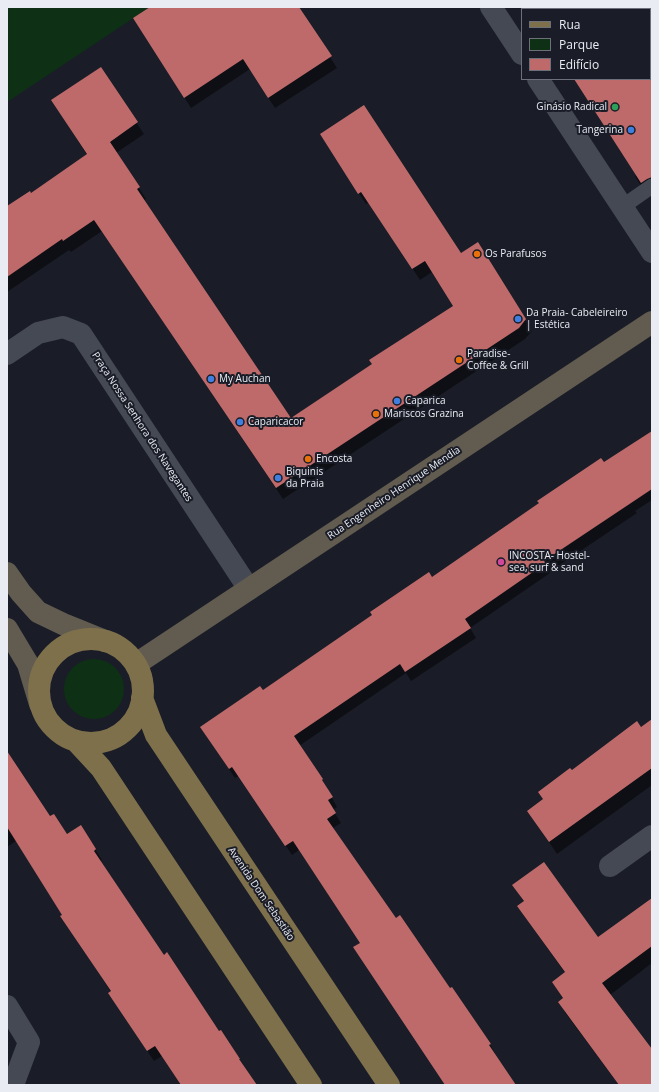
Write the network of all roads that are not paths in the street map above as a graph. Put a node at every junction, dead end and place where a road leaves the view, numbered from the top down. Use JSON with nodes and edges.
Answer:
{"nodes":[{"id":1,"x":491,"y":7,"type":"edge"},
{"id":2,"x":521,"y":52,"type":"edge"},
{"id":3,"x":539,"y":80,"type":"edge"},
{"id":4,"x":652,"y":186,"type":"edge"},
{"id":5,"x":622,"y":206,"type":"junction"},
{"id":6,"x":652,"y":252,"type":"edge"},
{"id":7,"x":652,"y":322,"type":"edge"},
{"id":8,"x":7,"y":354,"type":"edge"},
{"id":9,"x":7,"y":573,"type":"edge"},
{"id":10,"x":249,"y":589,"type":"junction"},
{"id":11,"x":7,"y":629,"type":"edge"},
{"id":12,"x":105,"y":641,"type":"junction"},
{"id":13,"x":136,"y":664,"type":"junction"},
{"id":14,"x":142,"y":698,"type":"junction"},
{"id":15,"x":40,"y":704,"type":"junction"},
{"id":16,"x":76,"y":741,"type":"junction"},
{"id":17,"x":652,"y":836,"type":"edge"},
{"id":18,"x":610,"y":866,"type":"dead end"},
{"id":19,"x":7,"y":1006,"type":"edge"},
{"id":20,"x":14,"y":1085,"type":"edge"},
{"id":21,"x":311,"y":1085,"type":"edge"},
{"id":22,"x":389,"y":1085,"type":"edge"}],
"edges":[{"from":1,"to":2,"type":"street"},
{"from":3,"to":5,"type":"street"},
{"from":4,"to":5,"type":"lane"},
{"from":5,"to":6,"type":"street"},
{"from":7,"to":10,"type":"main road","name":"Rua Engenheiro Henrique Mendia"},
{"from":8,"to":10,"type":"street","name":"Praça Nossa Senhora dos Navegantes"},
{"from":9,"to":12,"type":"main road"},
{"from":10,"to":13,"type":"main road","name":"Rua Engenheiro Henrique Mendia"},
{"from":11,"to":15,"type":"main road"},
{"from":12,"to":13,"type":"main road"},
{"from":12,"to":15,"type":"main road"},
{"from":13,"to":14,"type":"main road"},
{"from":14,"to":16,"type":"main road"},
{"from":14,"to":22,"type":"main road","name":"Avenida Dom Sebastião"},
{"from":15,"to":16,"type":"main road"},
{"from":16,"to":21,"type":"main road"},
{"from":17,"to":18,"type":"street"},
{"from":19,"to":20,"type":"street"}]}
